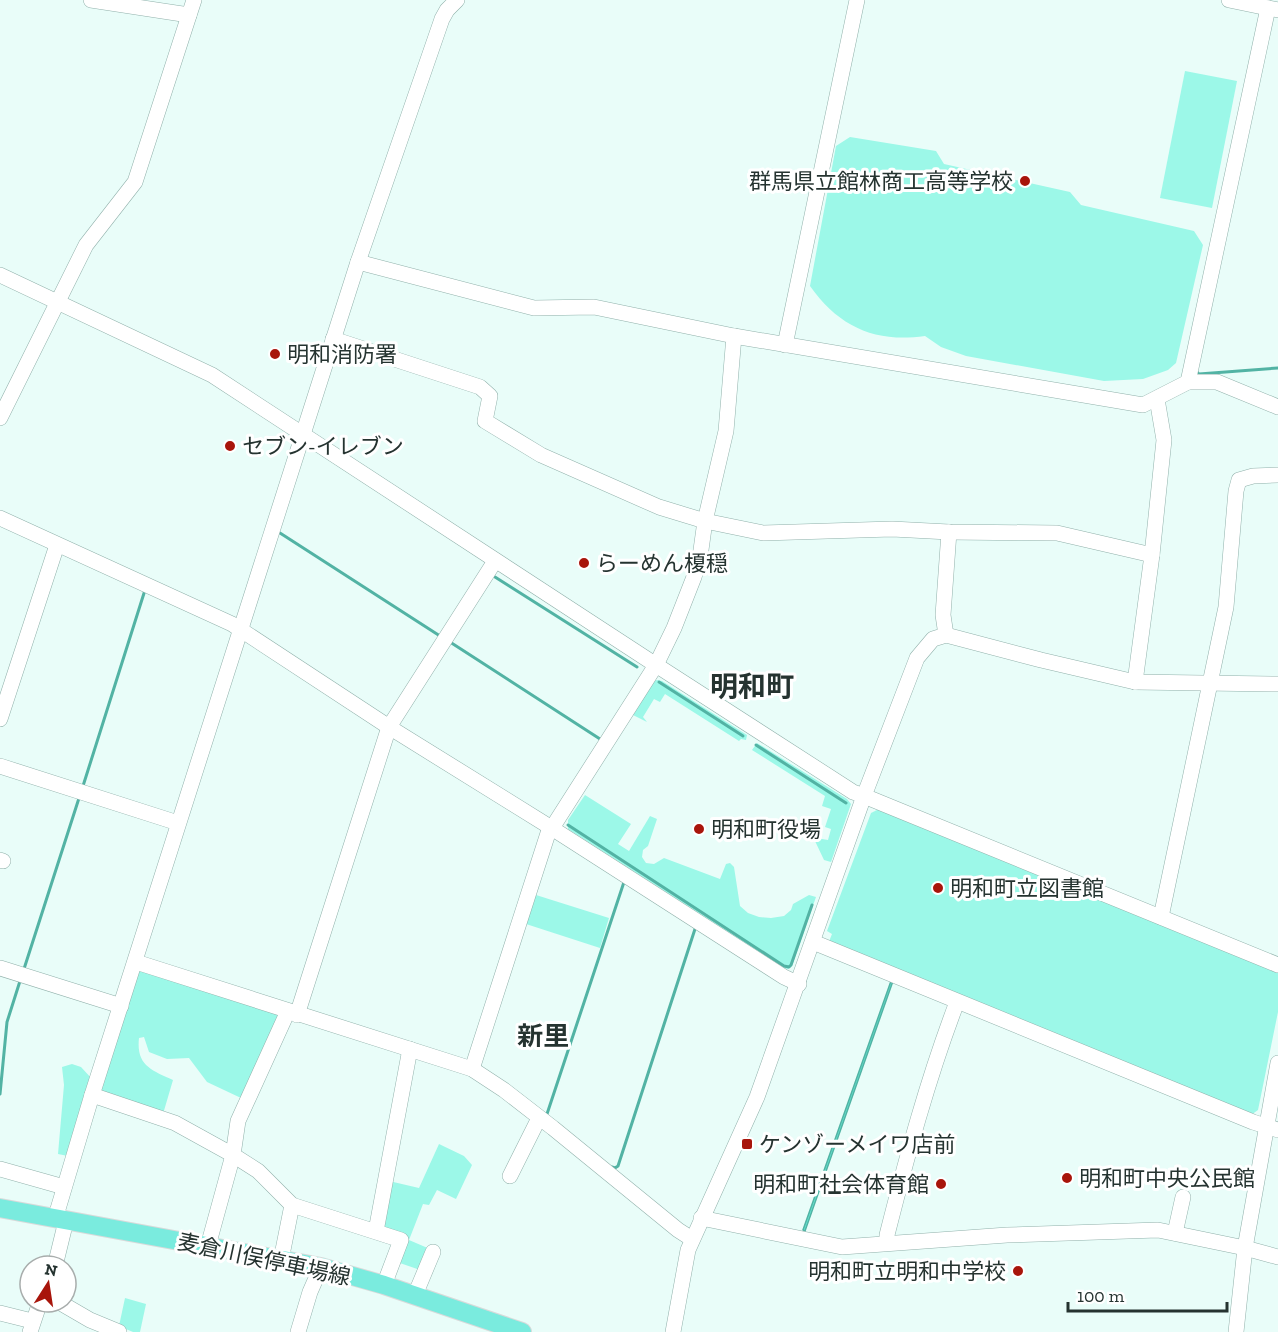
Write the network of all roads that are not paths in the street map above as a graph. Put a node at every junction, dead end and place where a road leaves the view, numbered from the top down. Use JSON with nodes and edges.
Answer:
{"nodes":[{"id":1,"x":91,"y":0,"type":"edge"},
{"id":2,"x":857,"y":0,"type":"edge"},
{"id":3,"x":1229,"y":0,"type":"edge"},
{"id":4,"x":454,"y":1,"type":"edge"},
{"id":5,"x":191,"y":7,"type":"edge"},
{"id":6,"x":1273,"y":9,"type":"edge"},
{"id":7,"x":358,"y":262,"type":"junction"},
{"id":8,"x":0,"y":275,"type":"edge"},
{"id":9,"x":58,"y":301,"type":"junction"},
{"id":10,"x":734,"y":336,"type":"junction"},
{"id":11,"x":333,"y":339,"type":"junction"},
{"id":12,"x":785,"y":345,"type":"junction"},
{"id":13,"x":1188,"y":382,"type":"junction"},
{"id":14,"x":1157,"y":399,"type":"junction"},
{"id":15,"x":1278,"y":407,"type":"edge"},
{"id":16,"x":0,"y":418,"type":"edge"},
{"id":17,"x":302,"y":435,"type":"junction"},
{"id":18,"x":1278,"y":475,"type":"edge"},
{"id":19,"x":0,"y":518,"type":"edge"},
{"id":20,"x":705,"y":521,"type":"junction"},
{"id":21,"x":949,"y":532,"type":"junction"},
{"id":22,"x":57,"y":545,"type":"junction"},
{"id":23,"x":1152,"y":555,"type":"junction"},
{"id":24,"x":495,"y":561,"type":"junction"},
{"id":25,"x":240,"y":631,"type":"junction"},
{"id":26,"x":946,"y":635,"type":"junction"},
{"id":27,"x":656,"y":665,"type":"junction"},
{"id":28,"x":1135,"y":682,"type":"junction"},
{"id":29,"x":1209,"y":684,"type":"junction"},
{"id":30,"x":1278,"y":684,"type":"edge"},
{"id":31,"x":0,"y":719,"type":"edge"},
{"id":32,"x":389,"y":728,"type":"junction"},
{"id":33,"x":0,"y":766,"type":"edge"},
{"id":34,"x":864,"y":796,"type":"junction"},
{"id":35,"x":178,"y":823,"type":"junction"},
{"id":36,"x":551,"y":827,"type":"junction"},
{"id":37,"x":1161,"y":917,"type":"junction"},
{"id":38,"x":813,"y":942,"type":"junction"},
{"id":39,"x":136,"y":962,"type":"junction"},
{"id":40,"x":1278,"y":965,"type":"edge"},
{"id":41,"x":0,"y":968,"type":"edge"},
{"id":42,"x":799,"y":984,"type":"junction"},
{"id":43,"x":957,"y":1002,"type":"junction"},
{"id":44,"x":121,"y":1006,"type":"junction"},
{"id":45,"x":292,"y":1013,"type":"junction"},
{"id":46,"x":410,"y":1049,"type":"junction"},
{"id":47,"x":1278,"y":1063,"type":"edge"},
{"id":48,"x":472,"y":1069,"type":"junction"},
{"id":49,"x":92,"y":1095,"type":"junction"},
{"id":50,"x":539,"y":1118,"type":"junction"},
{"id":51,"x":1272,"y":1128,"type":"edge"},
{"id":52,"x":233,"y":1155,"type":"junction"},
{"id":53,"x":0,"y":1169,"type":"edge"},
{"id":54,"x":510,"y":1176,"type":"dead end"},
{"id":55,"x":64,"y":1188,"type":"junction"},
{"id":56,"x":1183,"y":1197,"type":"dead end"},
{"id":57,"x":292,"y":1205,"type":"junction"},
{"id":58,"x":0,"y":1208,"type":"edge"},
{"id":59,"x":701,"y":1218,"type":"junction"},
{"id":60,"x":60,"y":1220,"type":"junction"},
{"id":61,"x":376,"y":1231,"type":"junction"},
{"id":62,"x":1175,"y":1233,"type":"junction"},
{"id":63,"x":692,"y":1239,"type":"junction"},
{"id":64,"x":887,"y":1243,"type":"junction"},
{"id":65,"x":208,"y":1246,"type":"junction"},
{"id":66,"x":1245,"y":1248,"type":"junction"},
{"id":67,"x":433,"y":1252,"type":"dead end"},
{"id":68,"x":56,"y":1254,"type":"edge"},
{"id":69,"x":1278,"y":1257,"type":"edge"},
{"id":70,"x":281,"y":1260,"type":"junction"},
{"id":71,"x":321,"y":1267,"type":"junction"},
{"id":72,"x":384,"y":1285,"type":"junction"},
{"id":73,"x":415,"y":1295,"type":"junction"},
{"id":74,"x":0,"y":1313,"type":"edge"},
{"id":75,"x":78,"y":1313,"type":"edge"},
{"id":76,"x":31,"y":1326,"type":"edge"},
{"id":77,"x":495,"y":1328,"type":"edge"},
{"id":78,"x":119,"y":1332,"type":"edge"},
{"id":79,"x":298,"y":1332,"type":"edge"},
{"id":80,"x":522,"y":1332,"type":"edge"},
{"id":81,"x":673,"y":1332,"type":"edge"},
{"id":82,"x":1236,"y":1332,"type":"edge"}],
"edges":[{"from":1,"to":5,"type":"street"},
{"from":2,"to":12,"type":"street"},
{"from":3,"to":6,"type":"street"},
{"from":4,"to":7,"type":"street"},
{"from":5,"to":9,"type":"street"},
{"from":6,"to":13,"type":"street"},
{"from":7,"to":10,"type":"street"},
{"from":7,"to":11,"type":"street"},
{"from":8,"to":9,"type":"street"},
{"from":9,"to":16,"type":"street"},
{"from":9,"to":17,"type":"street"},
{"from":10,"to":12,"type":"street"},
{"from":10,"to":20,"type":"street"},
{"from":11,"to":17,"type":"street"},
{"from":11,"to":20,"type":"street"},
{"from":12,"to":14,"type":"street"},
{"from":13,"to":14,"type":"street"},
{"from":13,"to":15,"type":"street"},
{"from":14,"to":23,"type":"street"},
{"from":17,"to":24,"type":"street"},
{"from":17,"to":25,"type":"street"},
{"from":18,"to":29,"type":"street"},
{"from":19,"to":22,"type":"street"},
{"from":20,"to":21,"type":"street"},
{"from":20,"to":27,"type":"street"},
{"from":21,"to":23,"type":"street"},
{"from":21,"to":26,"type":"street"},
{"from":22,"to":25,"type":"street"},
{"from":22,"to":31,"type":"street"},
{"from":23,"to":28,"type":"street"},
{"from":24,"to":27,"type":"street"},
{"from":24,"to":32,"type":"street"},
{"from":25,"to":32,"type":"street"},
{"from":25,"to":35,"type":"street"},
{"from":26,"to":28,"type":"street"},
{"from":26,"to":34,"type":"street"},
{"from":27,"to":34,"type":"street"},
{"from":27,"to":36,"type":"street"},
{"from":28,"to":29,"type":"street"},
{"from":29,"to":30,"type":"street"},
{"from":29,"to":37,"type":"street"},
{"from":32,"to":36,"type":"street"},
{"from":32,"to":45,"type":"street"},
{"from":33,"to":35,"type":"street"},
{"from":34,"to":37,"type":"street"},
{"from":34,"to":38,"type":"street"},
{"from":35,"to":39,"type":"street"},
{"from":36,"to":42,"type":"street"},
{"from":36,"to":48,"type":"street"},
{"from":37,"to":40,"type":"street"},
{"from":38,"to":42,"type":"street"},
{"from":38,"to":43,"type":"street"},
{"from":39,"to":44,"type":"street"},
{"from":39,"to":45,"type":"street"},
{"from":41,"to":44,"type":"street"},
{"from":42,"to":59,"type":"street"},
{"from":43,"to":51,"type":"street"},
{"from":43,"to":64,"type":"street"},
{"from":44,"to":49,"type":"street"},
{"from":45,"to":46,"type":"street"},
{"from":45,"to":52,"type":"street"},
{"from":46,"to":48,"type":"street"},
{"from":46,"to":61,"type":"street"},
{"from":47,"to":51,"type":"street"},
{"from":48,"to":50,"type":"street"},
{"from":49,"to":52,"type":"street"},
{"from":49,"to":55,"type":"street"},
{"from":50,"to":54,"type":"street"},
{"from":50,"to":63,"type":"street"},
{"from":51,"to":66,"type":"street"},
{"from":52,"to":57,"type":"street"},
{"from":52,"to":65,"type":"street"},
{"from":53,"to":55,"type":"street"},
{"from":55,"to":60,"type":"street"},
{"from":56,"to":62,"type":"street"},
{"from":57,"to":61,"type":"street"},
{"from":57,"to":70,"type":"street"},
{"from":58,"to":60,"type":"main road","name":"麦倉川俣停車場線"},
{"from":59,"to":63,"type":"street"},
{"from":59,"to":64,"type":"street"},
{"from":60,"to":65,"type":"main road","name":"麦倉川俣停車場線"},
{"from":60,"to":68,"type":"street"},
{"from":61,"to":72,"type":"street"},
{"from":62,"to":64,"type":"street"},
{"from":62,"to":66,"type":"street"},
{"from":63,"to":81,"type":"street"},
{"from":65,"to":70,"type":"main road","name":"麦倉川俣停車場線"},
{"from":66,"to":69,"type":"street"},
{"from":66,"to":82,"type":"street"},
{"from":67,"to":73,"type":"street"},
{"from":70,"to":71,"type":"main road","name":"麦倉川俣停車場線"},
{"from":71,"to":72,"type":"main road","name":"麦倉川俣停車場線"},
{"from":71,"to":79,"type":"street"},
{"from":72,"to":73,"type":"main road","name":"麦倉川俣停車場線"},
{"from":73,"to":77,"type":"main road","name":"麦倉川俣停車場線"},
{"from":74,"to":76,"type":"street"},
{"from":75,"to":78,"type":"street"},
{"from":77,"to":80,"type":"main road","name":"麦倉川俣停車場線"}]}
